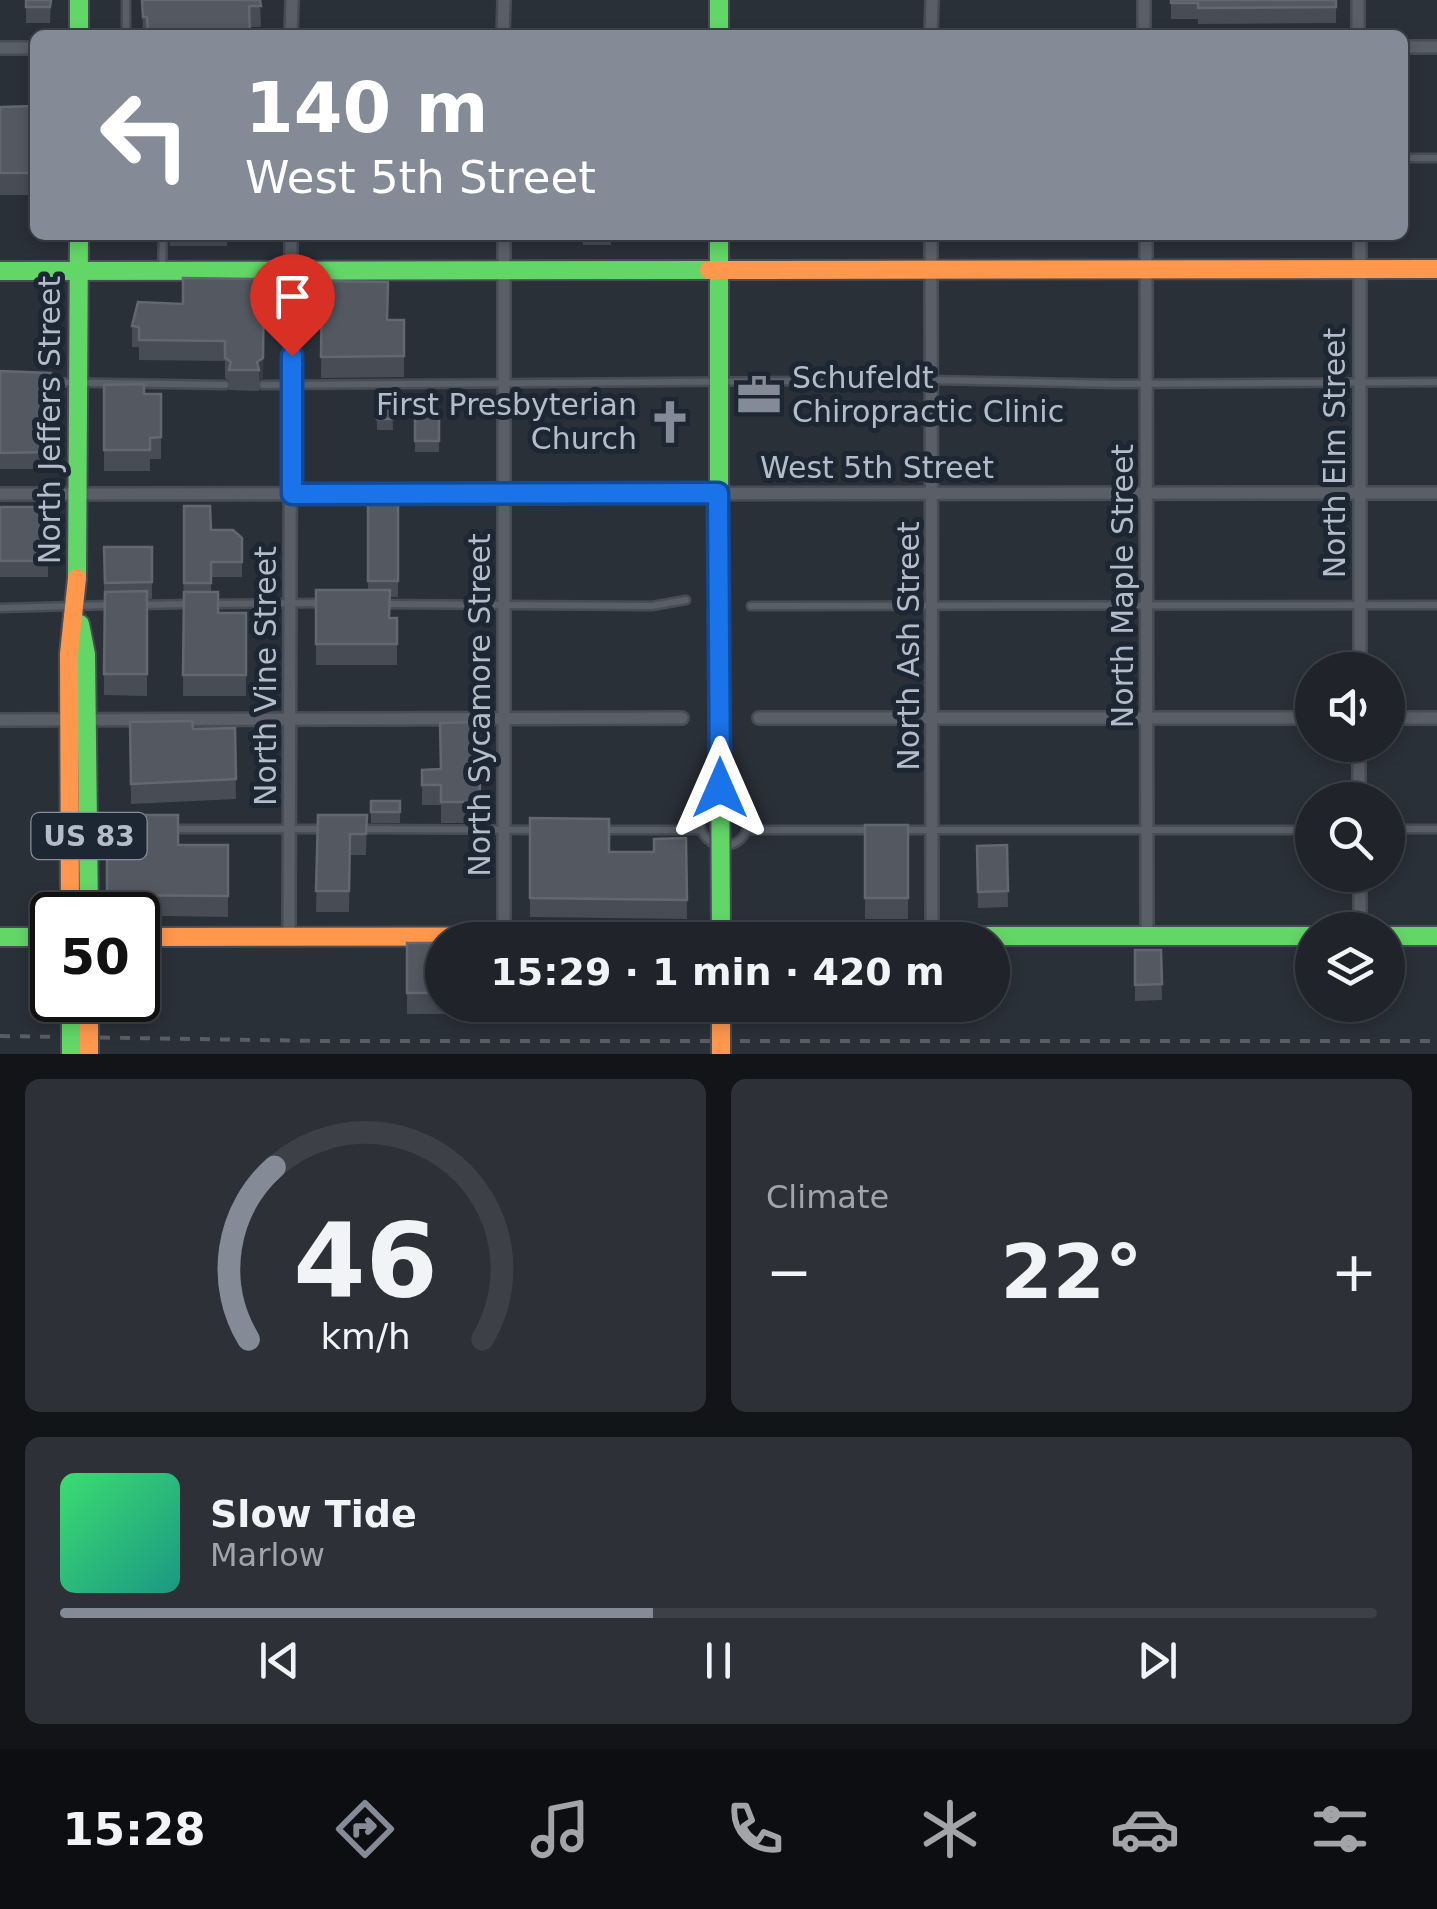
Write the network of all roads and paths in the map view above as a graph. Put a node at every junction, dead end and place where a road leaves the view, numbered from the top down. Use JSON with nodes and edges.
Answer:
{"nodes":[{"id":1,"x":79,"y":0,"type":"edge"},
{"id":2,"x":126,"y":0,"type":"edge"},
{"id":3,"x":292,"y":0,"type":"edge"},
{"id":4,"x":504,"y":0,"type":"edge"},
{"id":5,"x":719,"y":0,"type":"edge"},
{"id":6,"x":932,"y":0,"type":"edge"},
{"id":7,"x":1144,"y":0,"type":"edge"},
{"id":8,"x":1358,"y":0,"type":"edge"},
{"id":9,"x":79,"y":30,"type":"edge"},
{"id":10,"x":126,"y":30,"type":"edge"},
{"id":11,"x":292,"y":30,"type":"edge"},
{"id":12,"x":504,"y":30,"type":"edge"},
{"id":13,"x":719,"y":30,"type":"edge"},
{"id":14,"x":931,"y":30,"type":"edge"},
{"id":15,"x":1144,"y":30,"type":"edge"},
{"id":16,"x":1358,"y":30,"type":"edge"},
{"id":17,"x":1408,"y":47,"type":"edge"},
{"id":18,"x":1437,"y":47,"type":"edge"},
{"id":19,"x":0,"y":48,"type":"edge"},
{"id":20,"x":30,"y":48,"type":"edge"},
{"id":21,"x":1408,"y":158,"type":"edge"},
{"id":22,"x":1437,"y":158,"type":"edge"},
{"id":23,"x":78,"y":240,"type":"edge"},
{"id":24,"x":164,"y":240,"type":"edge"},
{"id":25,"x":291,"y":240,"type":"edge"},
{"id":26,"x":504,"y":240,"type":"edge"},
{"id":27,"x":719,"y":240,"type":"edge"},
{"id":28,"x":931,"y":240,"type":"edge"},
{"id":29,"x":1146,"y":240,"type":"edge"},
{"id":30,"x":1360,"y":240,"type":"edge"},
{"id":31,"x":932,"y":269,"type":"junction"},
{"id":32,"x":1147,"y":269,"type":"junction"},
{"id":33,"x":1360,"y":269,"type":"junction"},
{"id":34,"x":1437,"y":269,"type":"edge"},
{"id":35,"x":291,"y":270,"type":"junction"},
{"id":36,"x":504,"y":270,"type":"junction"},
{"id":37,"x":719,"y":270,"type":"junction"},
{"id":38,"x":0,"y":271,"type":"edge"},
{"id":39,"x":78,"y":271,"type":"junction"},
{"id":40,"x":162,"y":271,"type":"junction"},
{"id":41,"x":933,"y":380,"type":"junction"},
{"id":42,"x":504,"y":381,"type":"junction"},
{"id":43,"x":30,"y":382,"type":"edge"},
{"id":44,"x":79,"y":382,"type":"junction"},
{"id":45,"x":718,"y":382,"type":"junction"},
{"id":46,"x":1360,"y":382,"type":"junction"},
{"id":47,"x":1437,"y":382,"type":"edge"},
{"id":48,"x":1147,"y":383,"type":"junction"},
{"id":49,"x":225,"y":384,"type":"edge"},
{"id":50,"x":264,"y":385,"type":"dead end"},
{"id":51,"x":292,"y":385,"type":"junction"},
{"id":52,"x":718,"y":493,"type":"junction"},
{"id":53,"x":1359,"y":493,"type":"junction"},
{"id":54,"x":0,"y":494,"type":"edge"},
{"id":55,"x":77,"y":494,"type":"junction"},
{"id":56,"x":292,"y":494,"type":"junction"},
{"id":57,"x":504,"y":494,"type":"junction"},
{"id":58,"x":934,"y":494,"type":"junction"},
{"id":59,"x":1147,"y":494,"type":"junction"},
{"id":60,"x":1437,"y":494,"type":"edge"},
{"id":61,"x":686,"y":600,"type":"dead end"},
{"id":62,"x":292,"y":603,"type":"junction"},
{"id":63,"x":331,"y":604,"type":"edge"},
{"id":64,"x":370,"y":604,"type":"edge"},
{"id":65,"x":934,"y":604,"type":"junction"},
{"id":66,"x":1148,"y":604,"type":"junction"},
{"id":67,"x":1360,"y":604,"type":"junction"},
{"id":68,"x":1437,"y":604,"type":"edge"},
{"id":69,"x":77,"y":605,"type":"junction"},
{"id":70,"x":505,"y":606,"type":"junction"},
{"id":71,"x":751,"y":606,"type":"dead end"},
{"id":72,"x":0,"y":608,"type":"edge"},
{"id":73,"x":1360,"y":652,"type":"edge"},
{"id":74,"x":506,"y":718,"type":"junction"},
{"id":75,"x":682,"y":718,"type":"dead end"},
{"id":76,"x":759,"y":718,"type":"dead end"},
{"id":77,"x":934,"y":718,"type":"junction"},
{"id":78,"x":1148,"y":718,"type":"junction"},
{"id":79,"x":1295,"y":718,"type":"edge"},
{"id":80,"x":1405,"y":718,"type":"edge"},
{"id":81,"x":1437,"y":718,"type":"edge"},
{"id":82,"x":292,"y":719,"type":"junction"},
{"id":83,"x":0,"y":720,"type":"edge"},
{"id":84,"x":78,"y":720,"type":"junction"},
{"id":85,"x":80,"y":756,"type":"junction"},
{"id":86,"x":291,"y":828,"type":"junction"},
{"id":87,"x":100,"y":829,"type":"dead end"},
{"id":88,"x":118,"y":829,"type":"edge"},
{"id":89,"x":157,"y":829,"type":"edge"},
{"id":90,"x":330,"y":829,"type":"edge"},
{"id":91,"x":350,"y":829,"type":"edge"},
{"id":92,"x":1437,"y":829,"type":"edge"},
{"id":93,"x":507,"y":830,"type":"junction"},
{"id":94,"x":546,"y":830,"type":"edge"},
{"id":95,"x":584,"y":830,"type":"edge"},
{"id":96,"x":701,"y":830,"type":"junction"},
{"id":97,"x":747,"y":830,"type":"junction"},
{"id":98,"x":878,"y":830,"type":"edge"},
{"id":99,"x":897,"y":830,"type":"edge"},
{"id":100,"x":934,"y":830,"type":"junction"},
{"id":101,"x":1148,"y":830,"type":"junction"},
{"id":102,"x":1295,"y":830,"type":"edge"},
{"id":103,"x":1405,"y":830,"type":"edge"},
{"id":104,"x":724,"y":846,"type":"junction"},
{"id":105,"x":71,"y":892,"type":"edge"},
{"id":106,"x":88,"y":892,"type":"edge"},
{"id":107,"x":504,"y":922,"type":"edge"},
{"id":108,"x":722,"y":922,"type":"edge"},
{"id":109,"x":722,"y":922,"type":"edge"},
{"id":110,"x":932,"y":922,"type":"edge"},
{"id":111,"x":425,"y":935,"type":"edge"},
{"id":112,"x":1010,"y":936,"type":"edge"},
{"id":113,"x":1295,"y":936,"type":"edge"},
{"id":114,"x":1405,"y":936,"type":"edge"},
{"id":115,"x":1437,"y":936,"type":"edge"},
{"id":116,"x":0,"y":937,"type":"edge"},
{"id":117,"x":30,"y":937,"type":"edge"},
{"id":118,"x":160,"y":937,"type":"edge"},
{"id":119,"x":289,"y":937,"type":"junction"},
{"id":120,"x":1147,"y":937,"type":"junction"},
{"id":121,"x":70,"y":1022,"type":"edge"},
{"id":122,"x":89,"y":1022,"type":"edge"},
{"id":123,"x":721,"y":1022,"type":"edge"},
{"id":124,"x":70,"y":1054,"type":"edge"},
{"id":125,"x":89,"y":1054,"type":"edge"},
{"id":126,"x":722,"y":1054,"type":"edge"}],
"edges":[{"from":1,"to":9,"type":"main road"},
{"from":2,"to":10,"type":"lane"},
{"from":3,"to":11,"type":"street"},
{"from":4,"to":12,"type":"street"},
{"from":5,"to":13,"type":"main road"},
{"from":6,"to":14,"type":"street"},
{"from":7,"to":15,"type":"street"},
{"from":8,"to":16,"type":"street"},
{"from":17,"to":18,"type":"street"},
{"from":19,"to":20,"type":"street"},
{"from":21,"to":22,"type":"lane"},
{"from":23,"to":39,"type":"main road","name":"North Jeffers Street","number":"US 83"},
{"from":24,"to":40,"type":"lane"},
{"from":25,"to":35,"type":"street","name":"North Vine Street"},
{"from":26,"to":36,"type":"street","name":"North Sycamore Street"},
{"from":27,"to":37,"type":"main road"},
{"from":28,"to":31,"type":"street","name":"North Ash Street"},
{"from":29,"to":32,"type":"street","name":"North Maple Street"},
{"from":30,"to":33,"type":"street","name":"North Elm Street"},
{"from":31,"to":32,"type":"main road"},
{"from":31,"to":37,"type":"main road"},
{"from":31,"to":41,"type":"street","name":"North Ash Street"},
{"from":32,"to":33,"type":"main road"},
{"from":32,"to":48,"type":"street","name":"North Maple Street"},
{"from":33,"to":34,"type":"main road"},
{"from":33,"to":46,"type":"street","name":"North Elm Street"},
{"from":35,"to":36,"type":"main road"},
{"from":35,"to":40,"type":"main road"},
{"from":35,"to":51,"type":"street","name":"North Vine Street"},
{"from":36,"to":37,"type":"main road"},
{"from":36,"to":42,"type":"street","name":"North Sycamore Street"},
{"from":37,"to":45,"type":"main road"},
{"from":38,"to":39,"type":"main road"},
{"from":39,"to":40,"type":"main road"},
{"from":39,"to":44,"type":"main road","name":"North Jeffers Street","number":"US 83"},
{"from":41,"to":45,"type":"lane"},
{"from":41,"to":48,"type":"lane"},
{"from":41,"to":58,"type":"street","name":"North Ash Street"},
{"from":42,"to":45,"type":"lane"},
{"from":42,"to":51,"type":"lane"},
{"from":42,"to":57,"type":"street","name":"North Sycamore Street"},
{"from":43,"to":44,"type":"lane"},
{"from":44,"to":49,"type":"lane"},
{"from":44,"to":55,"type":"main road","name":"North Jeffers Street","number":"US 83"},
{"from":45,"to":52,"type":"main road"},
{"from":46,"to":47,"type":"lane"},
{"from":46,"to":48,"type":"lane"},
{"from":46,"to":53,"type":"street","name":"North Elm Street"},
{"from":48,"to":59,"type":"street","name":"North Maple Street"},
{"from":50,"to":51,"type":"lane"},
{"from":51,"to":56,"type":"street","name":"North Vine Street"},
{"from":52,"to":57,"type":"street","name":"West 5th Street"},
{"from":52,"to":58,"type":"street","name":"West 5th Street"},
{"from":52,"to":108,"type":"main road","bridge":true},
{"from":53,"to":59,"type":"street","name":"West 5th Street"},
{"from":53,"to":60,"type":"street","name":"West 5th Street"},
{"from":53,"to":67,"type":"street","name":"North Elm Street"},
{"from":54,"to":55,"type":"street","name":"West 5th Street"},
{"from":55,"to":56,"type":"street","name":"West 5th Street"},
{"from":55,"to":69,"type":"main road","name":"North Jeffers Street","number":"US 83"},
{"from":56,"to":57,"type":"street","name":"West 5th Street"},
{"from":56,"to":62,"type":"street","name":"North Vine Street"},
{"from":57,"to":70,"type":"street","name":"North Sycamore Street"},
{"from":58,"to":59,"type":"street","name":"West 5th Street"},
{"from":58,"to":65,"type":"street","name":"North Ash Street"},
{"from":59,"to":66,"type":"street","name":"North Maple Street"},
{"from":61,"to":70,"type":"lane"},
{"from":62,"to":63,"type":"lane"},
{"from":62,"to":69,"type":"lane"},
{"from":62,"to":82,"type":"street","name":"North Vine Street"},
{"from":64,"to":70,"type":"lane"},
{"from":65,"to":66,"type":"lane"},
{"from":65,"to":71,"type":"lane"},
{"from":65,"to":77,"type":"street","name":"North Ash Street"},
{"from":66,"to":67,"type":"lane"},
{"from":66,"to":78,"type":"street","name":"North Maple Street"},
{"from":67,"to":68,"type":"lane"},
{"from":67,"to":73,"type":"street","name":"North Elm Street"},
{"from":69,"to":72,"type":"lane"},
{"from":69,"to":84,"type":"main road","name":"North Jeffers Street","number":"US 83"},
{"from":70,"to":74,"type":"street","name":"North Sycamore Street"},
{"from":74,"to":75,"type":"street"},
{"from":74,"to":82,"type":"street"},
{"from":74,"to":93,"type":"street","name":"North Sycamore Street"},
{"from":76,"to":77,"type":"street"},
{"from":77,"to":78,"type":"street"},
{"from":77,"to":100,"type":"street","name":"North Ash Street"},
{"from":78,"to":79,"type":"street"},
{"from":78,"to":101,"type":"street","name":"North Maple Street"},
{"from":80,"to":81,"type":"street"},
{"from":82,"to":84,"type":"street"},
{"from":82,"to":86,"type":"street","name":"North Vine Street"},
{"from":83,"to":84,"type":"street"},
{"from":84,"to":85,"type":"main road","name":"North Jeffers Street","number":"US 83"},
{"from":85,"to":105,"type":"main road","name":"North Jeffers Street","number":"US 83"},
{"from":85,"to":106,"type":"main road","name":"North Jeffers Street","number":"US 83"},
{"from":86,"to":89,"type":"lane"},
{"from":86,"to":90,"type":"lane"},
{"from":86,"to":119,"type":"street","name":"North Vine Street"},
{"from":87,"to":88,"type":"lane"},
{"from":91,"to":93,"type":"lane"},
{"from":92,"to":103,"type":"lane"},
{"from":93,"to":94,"type":"lane"},
{"from":93,"to":107,"type":"street","name":"North Sycamore Street"},
{"from":95,"to":96,"type":"lane"},
{"from":96,"to":97,"type":"lane"},
{"from":96,"to":104,"type":"lane"},
{"from":97,"to":98,"type":"lane"},
{"from":97,"to":104,"type":"lane"},
{"from":99,"to":100,"type":"lane"},
{"from":100,"to":101,"type":"lane"},
{"from":100,"to":110,"type":"street","name":"North Ash Street"},
{"from":101,"to":102,"type":"lane"},
{"from":101,"to":120,"type":"street","name":"North Maple Street"},
{"from":104,"to":109,"type":"street"},
{"from":111,"to":119,"type":"main road"},
{"from":112,"to":120,"type":"main road"},
{"from":113,"to":120,"type":"main road"},
{"from":114,"to":115,"type":"main road"},
{"from":116,"to":117,"type":"main road"},
{"from":118,"to":119,"type":"main road"},
{"from":121,"to":124,"type":"main road","bridge":true},
{"from":122,"to":125,"type":"main road","bridge":true},
{"from":123,"to":126,"type":"main road","bridge":true}]}
